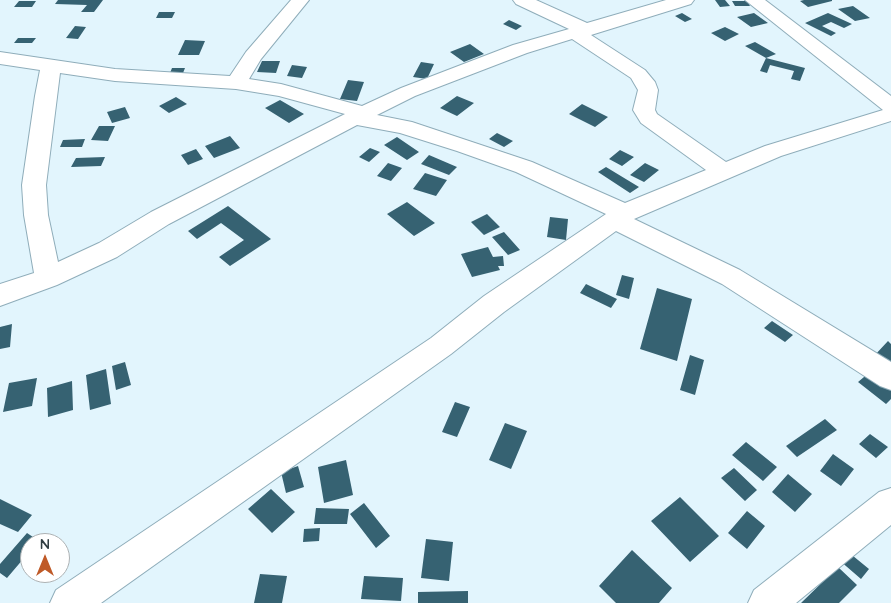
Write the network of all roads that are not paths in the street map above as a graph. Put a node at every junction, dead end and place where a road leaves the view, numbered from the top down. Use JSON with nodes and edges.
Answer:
{"nodes":[{"id":1,"x":300,"y":0,"type":"edge"},
{"id":2,"x":522,"y":0,"type":"edge"},
{"id":3,"x":685,"y":0,"type":"edge"},
{"id":4,"x":754,"y":0,"type":"edge"},
{"id":5,"x":581,"y":32,"type":"junction"},
{"id":6,"x":0,"y":58,"type":"edge"},
{"id":7,"x":51,"y":66,"type":"junction"},
{"id":8,"x":236,"y":83,"type":"junction"},
{"id":9,"x":891,"y":106,"type":"edge"},
{"id":10,"x":891,"y":114,"type":"edge"},
{"id":11,"x":361,"y":116,"type":"junction"},
{"id":12,"x":724,"y":172,"type":"junction"},
{"id":13,"x":620,"y":217,"type":"junction"},
{"id":14,"x":48,"y":278,"type":"junction"},
{"id":15,"x":0,"y":295,"type":"edge"},
{"id":16,"x":891,"y":377,"type":"edge"},
{"id":17,"x":891,"y":504,"type":"edge"},
{"id":18,"x":69,"y":603,"type":"edge"},
{"id":19,"x":767,"y":603,"type":"edge"}],
"edges":[{"from":1,"to":8,"type":"street"},
{"from":2,"to":5,"type":"street"},
{"from":3,"to":5,"type":"street"},
{"from":4,"to":9,"type":"street"},
{"from":5,"to":11,"type":"street"},
{"from":5,"to":12,"type":"street"},
{"from":6,"to":7,"type":"street"},
{"from":7,"to":8,"type":"street"},
{"from":7,"to":14,"type":"street"},
{"from":8,"to":11,"type":"street"},
{"from":10,"to":12,"type":"street"},
{"from":11,"to":13,"type":"street"},
{"from":11,"to":14,"type":"street"},
{"from":12,"to":13,"type":"street"},
{"from":13,"to":16,"type":"street"},
{"from":13,"to":18,"type":"street"},
{"from":14,"to":15,"type":"street"},
{"from":17,"to":19,"type":"street"}]}
